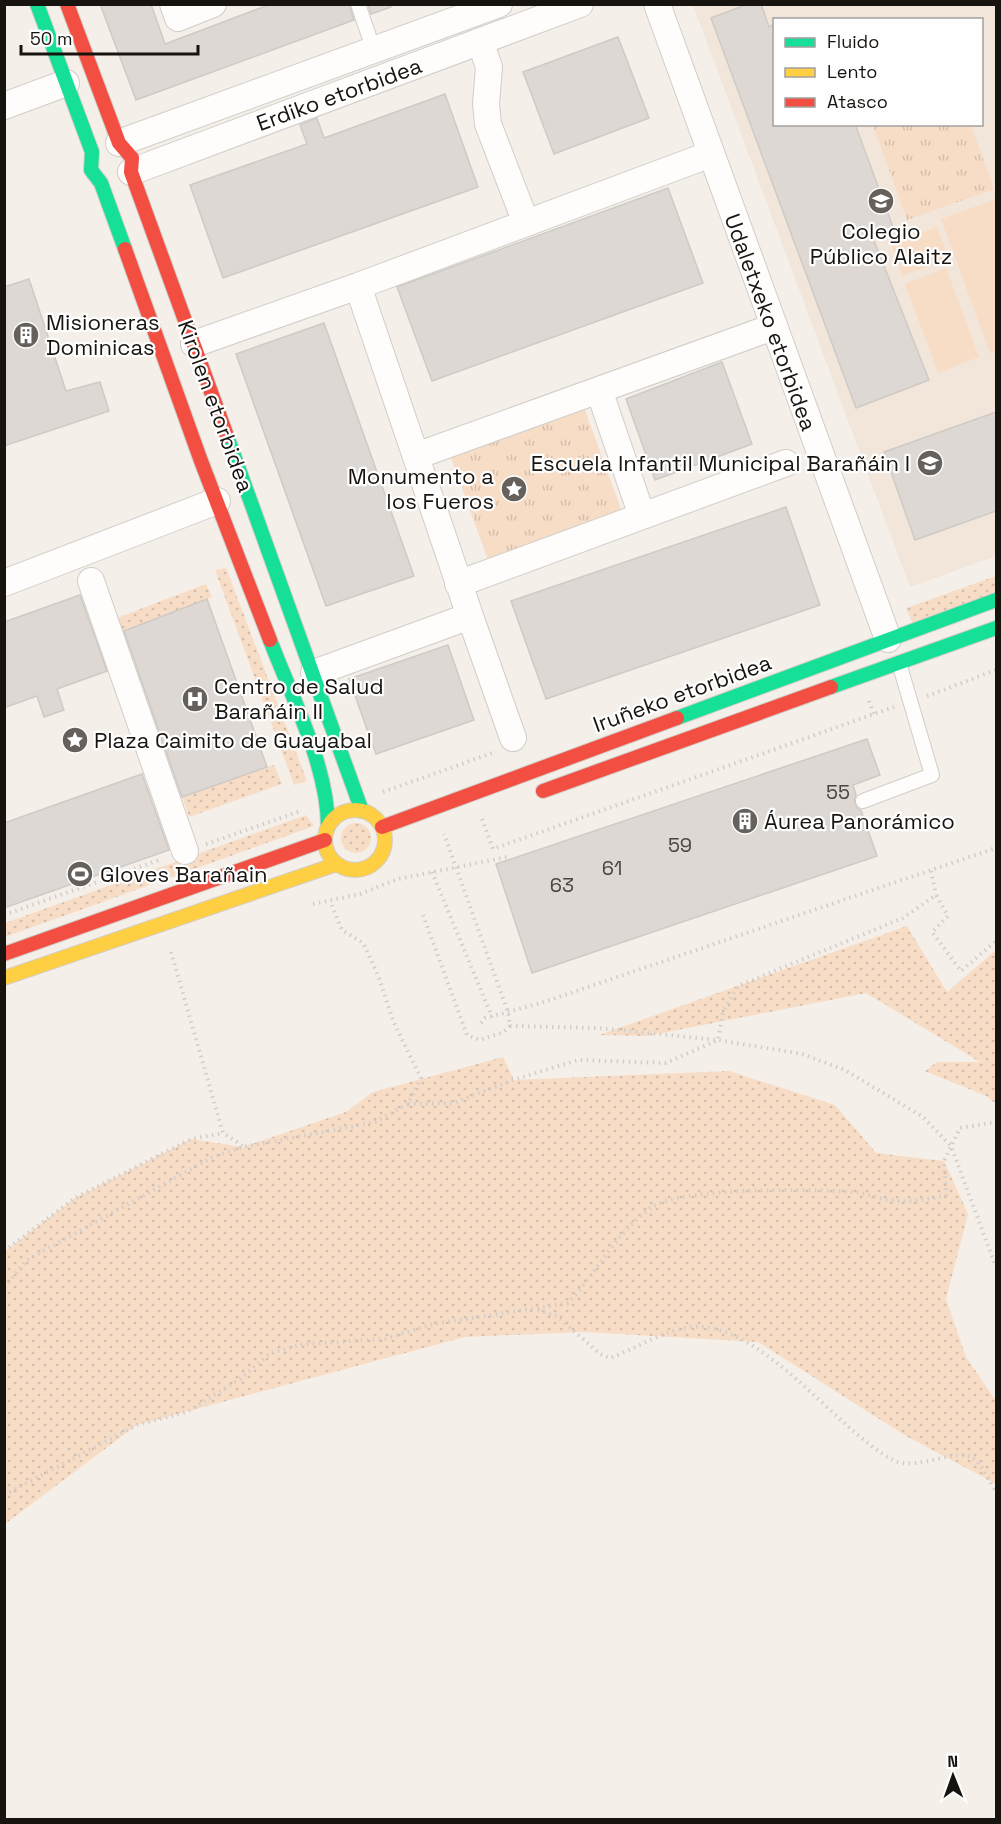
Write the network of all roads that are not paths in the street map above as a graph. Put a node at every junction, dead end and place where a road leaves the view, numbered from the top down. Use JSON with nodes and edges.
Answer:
{"nodes":[{"id":1,"x":37,"y":4,"type":"edge"},
{"id":2,"x":67,"y":4,"type":"edge"},
{"id":3,"x":173,"y":4,"type":"edge"},
{"id":4,"x":213,"y":4,"type":"edge"},
{"id":5,"x":358,"y":4,"type":"edge"},
{"id":6,"x":499,"y":4,"type":"edge"},
{"id":7,"x":580,"y":4,"type":"edge"},
{"id":8,"x":657,"y":4,"type":"edge"},
{"id":9,"x":480,"y":41,"type":"junction"},
{"id":10,"x":373,"y":48,"type":"junction"},
{"id":11,"x":66,"y":83,"type":"junction"},
{"id":12,"x":4,"y":106,"type":"edge"},
{"id":13,"x":119,"y":143,"type":"junction"},
{"id":14,"x":92,"y":152,"type":"junction"},
{"id":15,"x":711,"y":154,"type":"junction"},
{"id":16,"x":117,"y":180,"type":"junction"},
{"id":17,"x":526,"y":223,"type":"junction"},
{"id":18,"x":358,"y":286,"type":"junction"},
{"id":19,"x":773,"y":327,"type":"junction"},
{"id":20,"x":194,"y":344,"type":"junction"},
{"id":21,"x":599,"y":390,"type":"junction"},
{"id":22,"x":416,"y":456,"type":"junction"},
{"id":23,"x":786,"y":463,"type":"dead end"},
{"id":24,"x":218,"y":501,"type":"junction"},
{"id":25,"x":642,"y":516,"type":"junction"},
{"id":26,"x":91,"y":581,"type":"dead end"},
{"id":27,"x":4,"y":583,"type":"edge"},
{"id":28,"x":458,"y":584,"type":"junction"},
{"id":29,"x":996,"y":600,"type":"edge"},
{"id":30,"x":470,"y":616,"type":"junction"},
{"id":31,"x":996,"y":628,"type":"edge"},
{"id":32,"x":888,"y":639,"type":"junction"},
{"id":33,"x":899,"y":663,"type":"junction"},
{"id":34,"x":314,"y":673,"type":"junction"},
{"id":35,"x":513,"y":738,"type":"dead end"},
{"id":36,"x":524,"y":798,"type":"dead end"},
{"id":37,"x":863,"y":801,"type":"dead end"},
{"id":38,"x":362,"y":811,"type":"junction"},
{"id":39,"x":382,"y":827,"type":"junction"},
{"id":40,"x":327,"y":834,"type":"junction"},
{"id":41,"x":403,"y":842,"type":"dead end"},
{"id":42,"x":384,"y":849,"type":"junction"},
{"id":43,"x":185,"y":851,"type":"road end"},
{"id":44,"x":337,"y":864,"type":"junction"},
{"id":45,"x":4,"y":954,"type":"edge"},
{"id":46,"x":4,"y":978,"type":"edge"}],
"edges":[{"from":1,"to":11,"type":"main road","name":"Kirolen etorbidea"},
{"from":2,"to":13,"type":"main road","name":"Kirolen etorbidea"},
{"from":3,"to":4,"type":"street"},
{"from":5,"to":10,"type":"lane"},
{"from":6,"to":10,"type":"street","name":"Erdiko etorbidea"},
{"from":7,"to":9,"type":"street","name":"Erdiko etorbidea"},
{"from":8,"to":15,"type":"street","name":"Udaletxeko etorbidea"},
{"from":9,"to":16,"type":"street","name":"Erdiko etorbidea"},
{"from":9,"to":17,"type":"street"},
{"from":10,"to":13,"type":"street","name":"Erdiko etorbidea"},
{"from":11,"to":12,"type":"street"},
{"from":11,"to":14,"type":"main road","name":"Kirolen etorbidea"},
{"from":13,"to":14,"type":"main road","name":"Erdiko etorbidea"},
{"from":13,"to":16,"type":"main road","name":"Kirolen etorbidea"},
{"from":14,"to":16,"type":"main road","name":"Kirolen etorbidea"},
{"from":15,"to":17,"type":"street"},
{"from":15,"to":19,"type":"street","name":"Udaletxeko etorbidea"},
{"from":16,"to":20,"type":"main road","name":"Kirolen etorbidea"},
{"from":16,"to":24,"type":"main road","name":"Kirolen etorbidea"},
{"from":17,"to":18,"type":"street"},
{"from":18,"to":20,"type":"street"},
{"from":18,"to":22,"type":"street"},
{"from":19,"to":21,"type":"street"},
{"from":19,"to":32,"type":"street","name":"Udaletxeko etorbidea"},
{"from":20,"to":34,"type":"main road","name":"Kirolen etorbidea"},
{"from":21,"to":22,"type":"street"},
{"from":21,"to":25,"type":"street"},
{"from":22,"to":28,"type":"street"},
{"from":23,"to":25,"type":"street"},
{"from":24,"to":27,"type":"street"},
{"from":24,"to":40,"type":"main road","name":"Kirolen etorbidea"},
{"from":25,"to":28,"type":"street"},
{"from":26,"to":43,"type":"street"},
{"from":28,"to":30,"type":"street"},
{"from":29,"to":32,"type":"main road","name":"Iruñeko etorbidea"},
{"from":30,"to":34,"type":"street"},
{"from":30,"to":35,"type":"street"},
{"from":31,"to":33,"type":"main road","name":"Iruñeko etorbidea"},
{"from":32,"to":39,"type":"main road","name":"Iruñeko etorbidea"},
{"from":33,"to":36,"type":"main road","name":"Iruñeko etorbidea"},
{"from":33,"to":37,"type":"lane"},
{"from":34,"to":38,"type":"main road","name":"Kirolen etorbidea"},
{"from":38,"to":39,"type":"main road"},
{"from":38,"to":40,"type":"main road"},
{"from":39,"to":42,"type":"main road"},
{"from":40,"to":44,"type":"main road"},
{"from":40,"to":45,"type":"main road"},
{"from":41,"to":42,"type":"main road"},
{"from":42,"to":44,"type":"main road"},
{"from":44,"to":46,"type":"main road"}]}
